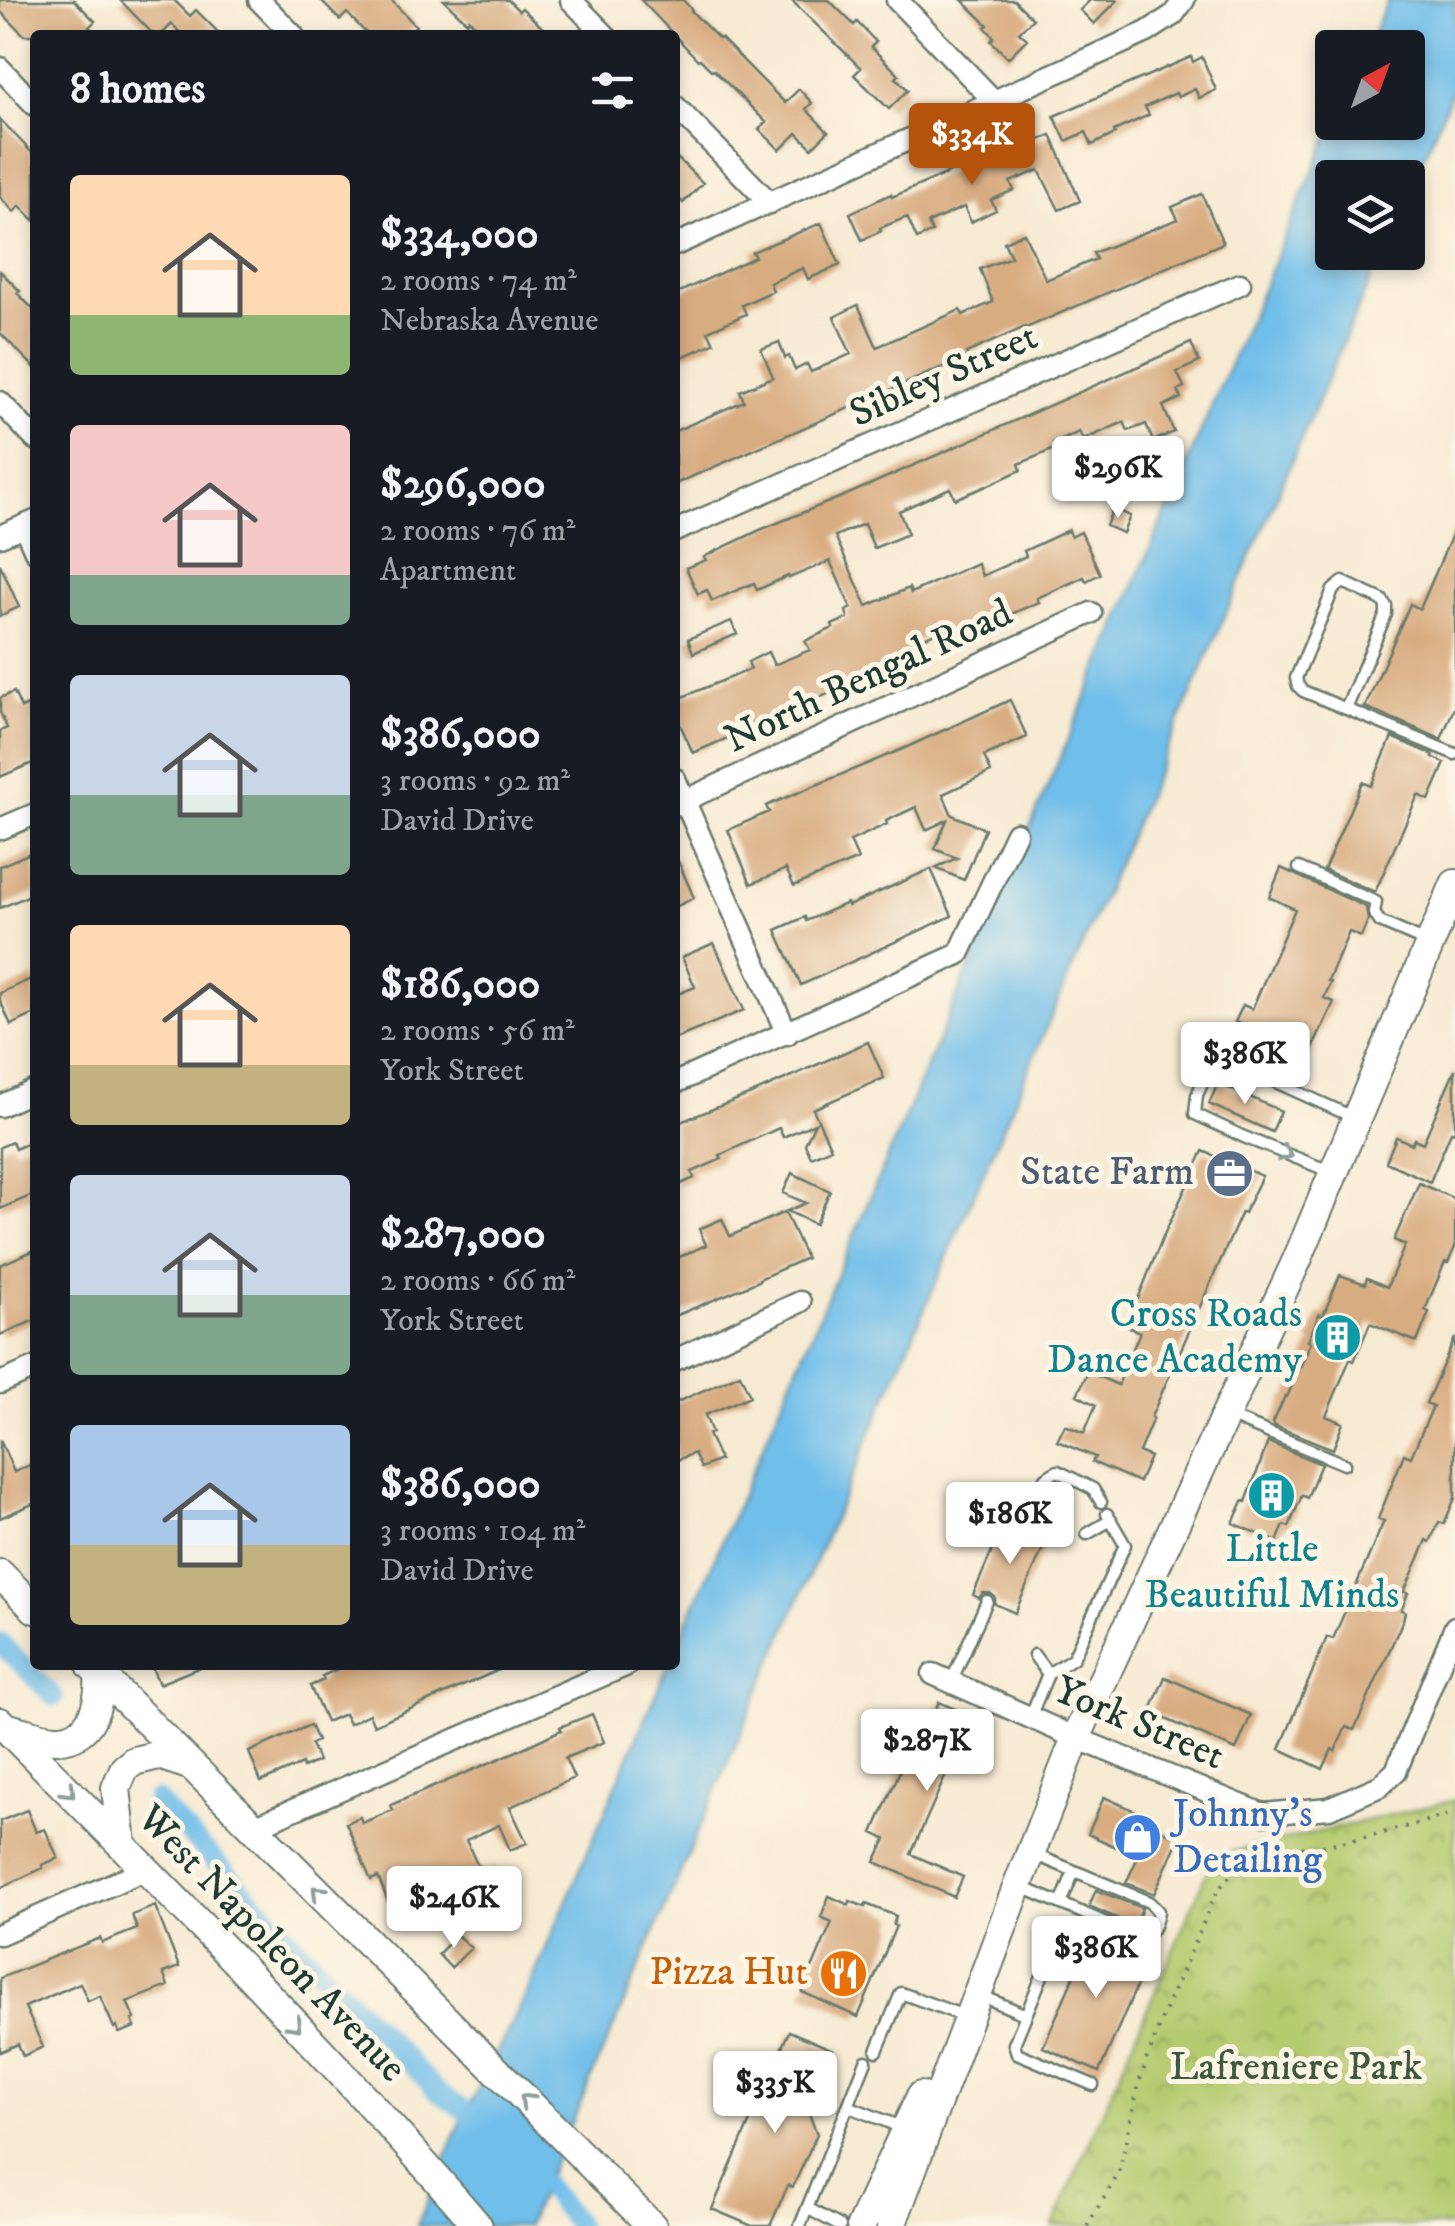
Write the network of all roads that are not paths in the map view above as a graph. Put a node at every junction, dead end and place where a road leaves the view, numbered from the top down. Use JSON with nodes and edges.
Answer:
{"nodes":[{"id":1,"x":259,"y":0,"type":"edge"},
{"id":2,"x":571,"y":0,"type":"edge"},
{"id":3,"x":897,"y":0,"type":"edge"},
{"id":4,"x":1184,"y":1,"type":"edge"},
{"id":5,"x":288,"y":30,"type":"edge"},
{"id":6,"x":600,"y":30,"type":"edge"},
{"id":7,"x":0,"y":68,"type":"edge"},
{"id":8,"x":30,"y":99,"type":"edge"},
{"id":9,"x":994,"y":101,"type":"junction"},
{"id":10,"x":680,"y":111,"type":"edge"},
{"id":11,"x":770,"y":203,"type":"junction"},
{"id":12,"x":680,"y":242,"type":"edge"},
{"id":13,"x":1240,"y":284,"type":"dead end"},
{"id":14,"x":0,"y":402,"type":"edge"},
{"id":15,"x":30,"y":434,"type":"edge"},
{"id":16,"x":30,"y":524,"type":"edge"},
{"id":17,"x":680,"y":530,"type":"edge"},
{"id":18,"x":0,"y":536,"type":"edge"},
{"id":19,"x":1091,"y":613,"type":"dead end"},
{"id":20,"x":1346,"y":709,"type":"junction"},
{"id":21,"x":1455,"y":754,"type":"edge"},
{"id":22,"x":680,"y":802,"type":"edge"},
{"id":23,"x":30,"y":816,"type":"edge"},
{"id":24,"x":0,"y":829,"type":"edge"},
{"id":25,"x":1016,"y":833,"type":"dead end"},
{"id":26,"x":1299,"y":868,"type":"dead end"},
{"id":27,"x":1455,"y":884,"type":"edge"},
{"id":28,"x":1430,"y":943,"type":"junction"},
{"id":29,"x":786,"y":1034,"type":"junction"},
{"id":30,"x":680,"y":1081,"type":"edge"},
{"id":31,"x":30,"y":1092,"type":"edge"},
{"id":32,"x":0,"y":1106,"type":"edge"},
{"id":33,"x":1356,"y":1118,"type":"junction"},
{"id":34,"x":1334,"y":1172,"type":"junction"},
{"id":35,"x":800,"y":1302,"type":"dead end"},
{"id":36,"x":680,"y":1358,"type":"edge"},
{"id":37,"x":30,"y":1370,"type":"edge"},
{"id":38,"x":0,"y":1383,"type":"edge"},
{"id":39,"x":1226,"y":1414,"type":"junction"},
{"id":40,"x":1344,"y":1464,"type":"dead end"},
{"id":41,"x":1101,"y":1502,"type":"dead end"},
{"id":42,"x":1020,"y":1527,"type":"dead end"},
{"id":43,"x":1087,"y":1534,"type":"dead end"},
{"id":44,"x":0,"y":1574,"type":"edge"},
{"id":45,"x":987,"y":1601,"type":"dead end"},
{"id":46,"x":30,"y":1604,"type":"edge"},
{"id":47,"x":1455,"y":1627,"type":"edge"},
{"id":48,"x":1034,"y":1655,"type":"dead end"},
{"id":49,"x":95,"y":1670,"type":"edge"},
{"id":50,"x":96,"y":1670,"type":"edge"},
{"id":51,"x":616,"y":1670,"type":"edge"},
{"id":52,"x":1446,"y":1670,"type":"edge"},
{"id":53,"x":1048,"y":1674,"type":"junction"},
{"id":54,"x":942,"y":1678,"type":"joint"},
{"id":55,"x":1030,"y":1717,"type":"junction"},
{"id":56,"x":2,"y":1725,"type":"edge"},
{"id":57,"x":1076,"y":1738,"type":"junction"},
{"id":58,"x":193,"y":1767,"type":"junction"},
{"id":59,"x":254,"y":1828,"type":"junction"},
{"id":60,"x":122,"y":1845,"type":"junction"},
{"id":61,"x":1030,"y":1853,"type":"junction"},
{"id":62,"x":146,"y":1869,"type":"junction"},
{"id":63,"x":1074,"y":1871,"type":"junction"},
{"id":64,"x":1018,"y":1885,"type":"junction"},
{"id":65,"x":1061,"y":1904,"type":"junction"},
{"id":66,"x":1061,"y":1930,"type":"dead end"},
{"id":67,"x":0,"y":1934,"type":"edge"},
{"id":68,"x":968,"y":2004,"type":"junction"},
{"id":69,"x":1026,"y":2015,"type":"junction"},
{"id":70,"x":877,"y":2051,"type":"dead end"},
{"id":71,"x":866,"y":2062,"type":"dead end"},
{"id":72,"x":1093,"y":2085,"type":"dead end"},
{"id":73,"x":848,"y":2106,"type":"junction"},
{"id":74,"x":906,"y":2129,"type":"junction"},
{"id":75,"x":807,"y":2208,"type":"junction"},
{"id":76,"x":478,"y":2226,"type":"edge"},
{"id":77,"x":652,"y":2226,"type":"edge"},
{"id":78,"x":800,"y":2226,"type":"edge"},
{"id":79,"x":840,"y":2226,"type":"edge"},
{"id":80,"x":862,"y":2226,"type":"edge"},
{"id":81,"x":890,"y":2226,"type":"edge"}],
"edges":[{"from":1,"to":5,"type":"street"},
{"from":2,"to":6,"type":"street"},
{"from":3,"to":9,"type":"street"},
{"from":4,"to":9,"type":"street"},
{"from":7,"to":8,"type":"street"},
{"from":9,"to":11,"type":"street"},
{"from":10,"to":11,"type":"street"},
{"from":11,"to":12,"type":"street"},
{"from":13,"to":17,"type":"street","name":"Sibley Street"},
{"from":14,"to":15,"type":"street"},
{"from":16,"to":18,"type":"street"},
{"from":19,"to":22,"type":"street","name":"North Bengal Road"},
{"from":20,"to":20,"type":"lane"},
{"from":20,"to":21,"type":"lane"},
{"from":22,"to":29,"type":"street"},
{"from":23,"to":24,"type":"street"},
{"from":25,"to":29,"type":"street"},
{"from":26,"to":28,"type":"lane"},
{"from":27,"to":28,"type":"main road"},
{"from":28,"to":33,"type":"main road"},
{"from":29,"to":30,"type":"street"},
{"from":31,"to":32,"type":"street"},
{"from":33,"to":34,"type":"main road"},
{"from":33,"to":34,"type":"lane","one_way":true},
{"from":34,"to":39,"type":"main road"},
{"from":35,"to":36,"type":"street"},
{"from":37,"to":38,"type":"street"},
{"from":39,"to":40,"type":"lane"},
{"from":39,"to":57,"type":"main road"},
{"from":41,"to":42,"type":"lane"},
{"from":43,"to":53,"type":"lane"},
{"from":44,"to":46,"type":"main road"},
{"from":45,"to":54,"type":"lane"},
{"from":47,"to":52,"type":"street"},
{"from":48,"to":53,"type":"lane"},
{"from":49,"to":56,"type":"main road"},
{"from":50,"to":58,"type":"main road","name":"West Napoleon Avenue"},
{"from":51,"to":59,"type":"street"},
{"from":52,"to":57,"type":"street","name":"York Street"},
{"from":53,"to":55,"type":"lane"},
{"from":54,"to":55,"type":"street","name":"York Street"},
{"from":55,"to":57,"type":"street","name":"York Street"},
{"from":56,"to":60,"type":"main road","name":"West Napoleon Avenue","one_way":true},
{"from":57,"to":61,"type":"main road"},
{"from":58,"to":59,"type":"main road","name":"West Napoleon Avenue"},
{"from":58,"to":60,"type":"main road"},
{"from":77,"to":59,"type":"main road","name":"West Napoleon Avenue","one_way":true},
{"from":60,"to":62,"type":"main road","name":"West Napoleon Avenue"},
{"from":61,"to":63,"type":"lane"},
{"from":61,"to":64,"type":"main road"},
{"from":62,"to":67,"type":"street"},
{"from":62,"to":76,"type":"main road","name":"West Napoleon Avenue","one_way":true},
{"from":63,"to":65,"type":"lane"},
{"from":63,"to":65,"type":"lane"},
{"from":64,"to":65,"type":"lane"},
{"from":64,"to":68,"type":"main road"},
{"from":66,"to":69,"type":"lane"},
{"from":68,"to":69,"type":"lane"},
{"from":68,"to":70,"type":"lane"},
{"from":68,"to":74,"type":"main road"},
{"from":68,"to":81,"type":"main road"},
{"from":69,"to":72,"type":"lane"},
{"from":71,"to":73,"type":"lane"},
{"from":73,"to":74,"type":"lane"},
{"from":73,"to":75,"type":"lane"},
{"from":74,"to":80,"type":"main road"},
{"from":75,"to":78,"type":"lane"},
{"from":75,"to":79,"type":"lane"}]}
